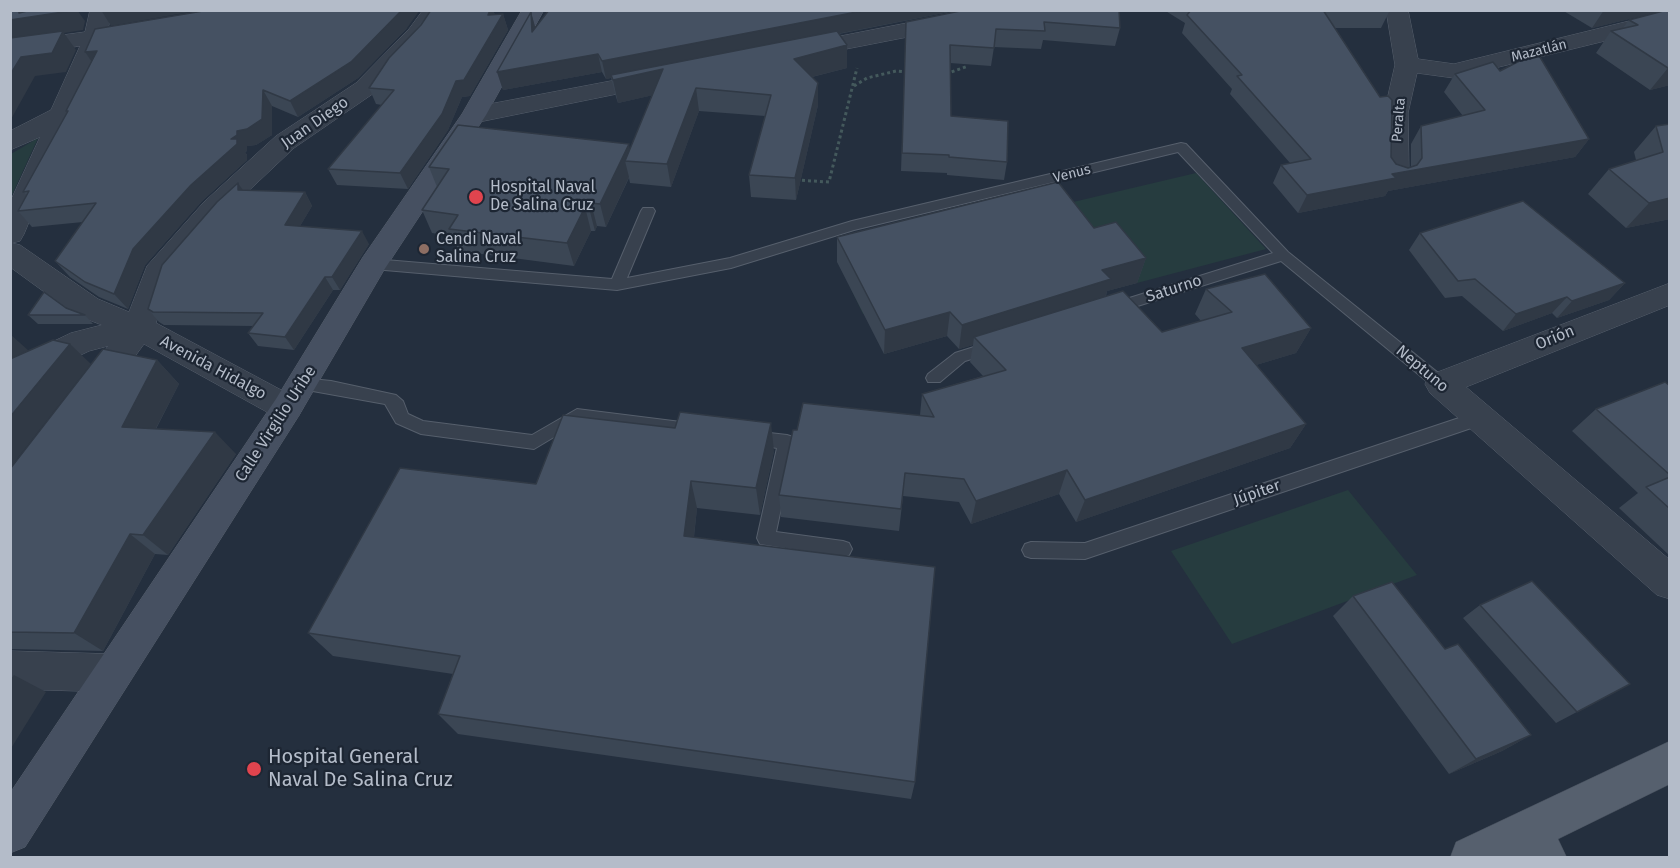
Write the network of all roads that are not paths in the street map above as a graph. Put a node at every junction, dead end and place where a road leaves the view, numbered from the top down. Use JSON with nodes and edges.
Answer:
{"nodes":[{"id":1,"x":101,"y":10,"type":"edge"},
{"id":2,"x":435,"y":10,"type":"edge"},
{"id":3,"x":533,"y":10,"type":"edge"},
{"id":4,"x":1010,"y":10,"type":"edge"},
{"id":5,"x":1397,"y":10,"type":"edge"},
{"id":6,"x":1670,"y":18,"type":"edge"},
{"id":7,"x":1641,"y":26,"type":"junction"},
{"id":8,"x":154,"y":28,"type":"edge"},
{"id":9,"x":95,"y":38,"type":"junction"},
{"id":10,"x":1670,"y":44,"type":"edge"},
{"id":11,"x":10,"y":49,"type":"edge"},
{"id":12,"x":777,"y":56,"type":"edge"},
{"id":13,"x":1407,"y":64,"type":"junction"},
{"id":14,"x":684,"y":74,"type":"edge"},
{"id":15,"x":65,"y":113,"type":"junction"},
{"id":16,"x":474,"y":115,"type":"junction"},
{"id":17,"x":10,"y":142,"type":"edge"},
{"id":18,"x":1181,"y":147,"type":"joint"},
{"id":19,"x":1396,"y":175,"type":"edge"},
{"id":20,"x":648,"y":212,"type":"dead end"},
{"id":21,"x":10,"y":234,"type":"edge"},
{"id":22,"x":10,"y":252,"type":"edge"},
{"id":23,"x":1282,"y":255,"type":"junction"},
{"id":24,"x":373,"y":264,"type":"junction"},
{"id":25,"x":617,"y":285,"type":"junction"},
{"id":26,"x":1670,"y":292,"type":"edge"},
{"id":27,"x":1094,"y":315,"type":"edge"},
{"id":28,"x":139,"y":328,"type":"junction"},
{"id":29,"x":1004,"y":343,"type":"edge"},
{"id":30,"x":10,"y":377,"type":"edge"},
{"id":31,"x":934,"y":378,"type":"dead end"},
{"id":32,"x":1441,"y":384,"type":"junction"},
{"id":33,"x":295,"y":396,"type":"junction"},
{"id":34,"x":75,"y":413,"type":"edge"},
{"id":35,"x":1480,"y":418,"type":"junction"},
{"id":36,"x":717,"y":433,"type":"edge"},
{"id":37,"x":740,"y":436,"type":"edge"},
{"id":38,"x":843,"y":549,"type":"dead end"},
{"id":39,"x":1031,"y":550,"type":"dead end"},
{"id":40,"x":1670,"y":583,"type":"edge"},
{"id":41,"x":10,"y":670,"type":"edge"},
{"id":42,"x":113,"y":673,"type":"junction"},
{"id":43,"x":1670,"y":762,"type":"edge"},
{"id":44,"x":10,"y":832,"type":"edge"},
{"id":45,"x":1535,"y":845,"type":"edge"},
{"id":46,"x":1472,"y":858,"type":"edge"}],
"edges":[{"from":1,"to":9,"type":"street"},
{"from":2,"to":28,"type":"street","name":"Juan Diego"},
{"from":3,"to":16,"type":"street","name":"Calle Virgilio Uribe"},
{"from":4,"to":12,"type":"street"},
{"from":5,"to":13,"type":"street"},
{"from":6,"to":7,"type":"street","name":"Mazatlán"},
{"from":7,"to":10,"type":"street"},
{"from":7,"to":13,"type":"street","name":"Mazatlán"},
{"from":8,"to":9,"type":"street"},
{"from":9,"to":11,"type":"street"},
{"from":9,"to":15,"type":"street"},
{"from":13,"to":19,"type":"street","name":"Peralta"},
{"from":14,"to":16,"type":"street"},
{"from":15,"to":17,"type":"street"},
{"from":15,"to":21,"type":"street"},
{"from":16,"to":24,"type":"street","name":"Calle Virgilio Uribe"},
{"from":18,"to":23,"type":"lane","name":"Neptuno"},
{"from":18,"to":25,"type":"lane","name":"Venus"},
{"from":20,"to":25,"type":"lane"},
{"from":22,"to":28,"type":"street","name":"Avenida Hidalgo"},
{"from":23,"to":27,"type":"lane","name":"Saturno"},
{"from":23,"to":32,"type":"lane","name":"Neptuno"},
{"from":24,"to":25,"type":"lane","name":"Venus"},
{"from":24,"to":33,"type":"street","name":"Calle Virgilio Uribe"},
{"from":26,"to":32,"type":"street","name":"Orión"},
{"from":28,"to":30,"type":"street"},
{"from":28,"to":33,"type":"street","name":"Avenida Hidalgo"},
{"from":28,"to":34,"type":"street","name":"Juan Diego"},
{"from":29,"to":31,"type":"lane"},
{"from":32,"to":35,"type":"street","name":"Neptuno"},
{"from":33,"to":36,"type":"lane"},
{"from":33,"to":42,"type":"street","name":"Calle Virgilio Uribe"},
{"from":35,"to":39,"type":"lane","name":"Júpiter"},
{"from":35,"to":40,"type":"street","name":"Neptuno"},
{"from":37,"to":38,"type":"lane"},
{"from":41,"to":42,"type":"street"},
{"from":42,"to":44,"type":"street","name":"Calle Virgilio Uribe"},
{"from":43,"to":45,"type":"main road"},
{"from":45,"to":46,"type":"main road"}]}
